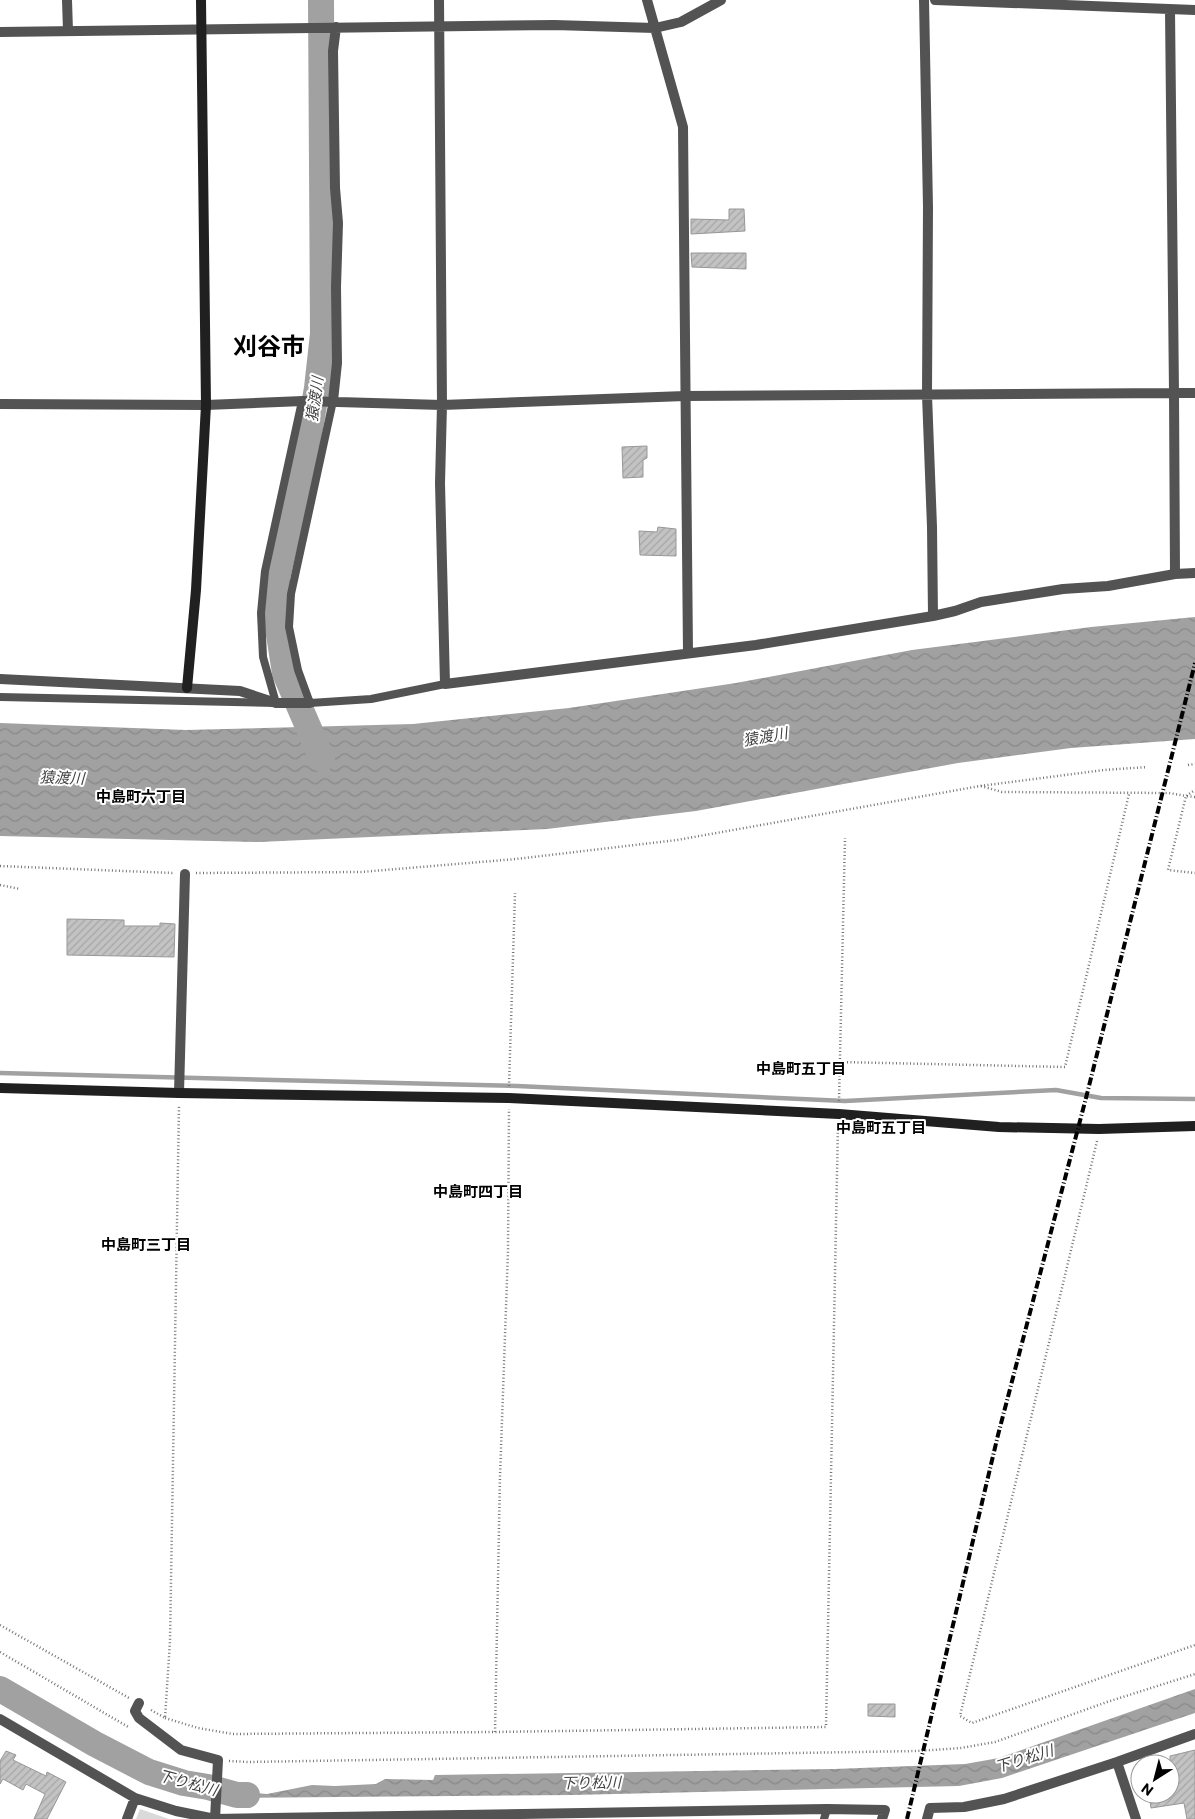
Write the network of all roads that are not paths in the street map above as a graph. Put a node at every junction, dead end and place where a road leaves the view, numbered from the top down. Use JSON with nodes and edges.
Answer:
{"nodes":[{"id":1,"x":68,"y":0,"type":"edge"},
{"id":2,"x":201,"y":0,"type":"edge"},
{"id":3,"x":439,"y":0,"type":"edge"},
{"id":4,"x":647,"y":0,"type":"edge"},
{"id":5,"x":721,"y":0,"type":"edge"},
{"id":6,"x":924,"y":0,"type":"edge"},
{"id":7,"x":935,"y":0,"type":"edge"},
{"id":8,"x":1090,"y":3,"type":"edge"},
{"id":9,"x":1170,"y":10,"type":"junction"},
{"id":10,"x":1195,"y":10,"type":"edge"},
{"id":11,"x":336,"y":27,"type":"junction"},
{"id":12,"x":440,"y":27,"type":"junction"},
{"id":13,"x":655,"y":28,"type":"junction"},
{"id":14,"x":202,"y":30,"type":"junction"},
{"id":15,"x":68,"y":31,"type":"junction"},
{"id":16,"x":0,"y":32,"type":"edge"},
{"id":17,"x":1174,"y":393,"type":"junction"},
{"id":18,"x":1195,"y":393,"type":"edge"},
{"id":19,"x":927,"y":395,"type":"junction"},
{"id":20,"x":685,"y":396,"type":"junction"},
{"id":21,"x":302,"y":401,"type":"junction"},
{"id":22,"x":333,"y":401,"type":"junction"},
{"id":23,"x":0,"y":404,"type":"edge"},
{"id":24,"x":206,"y":404,"type":"junction"},
{"id":25,"x":442,"y":405,"type":"junction"},
{"id":26,"x":1195,"y":572,"type":"edge"},
{"id":27,"x":1175,"y":574,"type":"junction"},
{"id":28,"x":933,"y":616,"type":"junction"},
{"id":29,"x":688,"y":653,"type":"junction"},
{"id":30,"x":0,"y":679,"type":"edge"},
{"id":31,"x":445,"y":684,"type":"junction"},
{"id":32,"x":187,"y":688,"type":"junction"},
{"id":33,"x":0,"y":697,"type":"edge"},
{"id":34,"x":276,"y":703,"type":"junction"},
{"id":35,"x":310,"y":703,"type":"junction"},
{"id":36,"x":185,"y":874,"type":"road end"},
{"id":37,"x":0,"y":1088,"type":"edge"},
{"id":38,"x":179,"y":1090,"type":"junction"},
{"id":39,"x":1195,"y":1126,"type":"edge"},
{"id":40,"x":139,"y":1703,"type":"road end"},
{"id":41,"x":0,"y":1719,"type":"edge"},
{"id":42,"x":1195,"y":1734,"type":"edge"},
{"id":43,"x":1117,"y":1762,"type":"junction"},
{"id":44,"x":136,"y":1798,"type":"junction"},
{"id":45,"x":825,"y":1814,"type":"edge"},
{"id":46,"x":215,"y":1816,"type":"edge"},
{"id":47,"x":497,"y":1817,"type":"edge"},
{"id":48,"x":127,"y":1819,"type":"edge"},
{"id":49,"x":882,"y":1819,"type":"edge"},
{"id":50,"x":927,"y":1819,"type":"edge"},
{"id":51,"x":1136,"y":1819,"type":"edge"}],
"edges":[{"from":1,"to":15,"type":"street"},
{"from":2,"to":14,"type":"street"},
{"from":3,"to":12,"type":"street"},
{"from":4,"to":13,"type":"street"},
{"from":5,"to":13,"type":"street"},
{"from":6,"to":19,"type":"street"},
{"from":7,"to":8,"type":"street"},
{"from":8,"to":9,"type":"street"},
{"from":9,"to":10,"type":"street"},
{"from":9,"to":17,"type":"street"},
{"from":11,"to":12,"type":"street"},
{"from":11,"to":14,"type":"street"},
{"from":11,"to":22,"type":"street"},
{"from":12,"to":13,"type":"street"},
{"from":12,"to":25,"type":"street"},
{"from":13,"to":20,"type":"street"},
{"from":14,"to":15,"type":"street"},
{"from":14,"to":24,"type":"street"},
{"from":15,"to":16,"type":"street"},
{"from":17,"to":18,"type":"street"},
{"from":17,"to":19,"type":"street"},
{"from":17,"to":27,"type":"street"},
{"from":19,"to":20,"type":"street"},
{"from":19,"to":28,"type":"street"},
{"from":20,"to":25,"type":"street"},
{"from":20,"to":29,"type":"street"},
{"from":21,"to":22,"type":"street"},
{"from":21,"to":24,"type":"street"},
{"from":21,"to":34,"type":"lane"},
{"from":22,"to":25,"type":"street"},
{"from":22,"to":35,"type":"lane"},
{"from":23,"to":24,"type":"street"},
{"from":24,"to":32,"type":"street"},
{"from":25,"to":31,"type":"street"},
{"from":26,"to":27,"type":"street"},
{"from":27,"to":28,"type":"street"},
{"from":28,"to":29,"type":"street"},
{"from":29,"to":31,"type":"street"},
{"from":30,"to":32,"type":"street"},
{"from":31,"to":35,"type":"lane"},
{"from":32,"to":34,"type":"street"},
{"from":33,"to":34,"type":"lane"},
{"from":34,"to":35,"type":"street"},
{"from":36,"to":38,"type":"street"},
{"from":37,"to":38,"type":"street"},
{"from":38,"to":39,"type":"street"},
{"from":40,"to":46,"type":"street"},
{"from":41,"to":44,"type":"street"},
{"from":42,"to":43,"type":"street"},
{"from":43,"to":50,"type":"street"},
{"from":43,"to":51,"type":"street"},
{"from":44,"to":46,"type":"street"},
{"from":44,"to":48,"type":"street"},
{"from":45,"to":47,"type":"street"},
{"from":45,"to":49,"type":"street"},
{"from":46,"to":47,"type":"street"}]}
